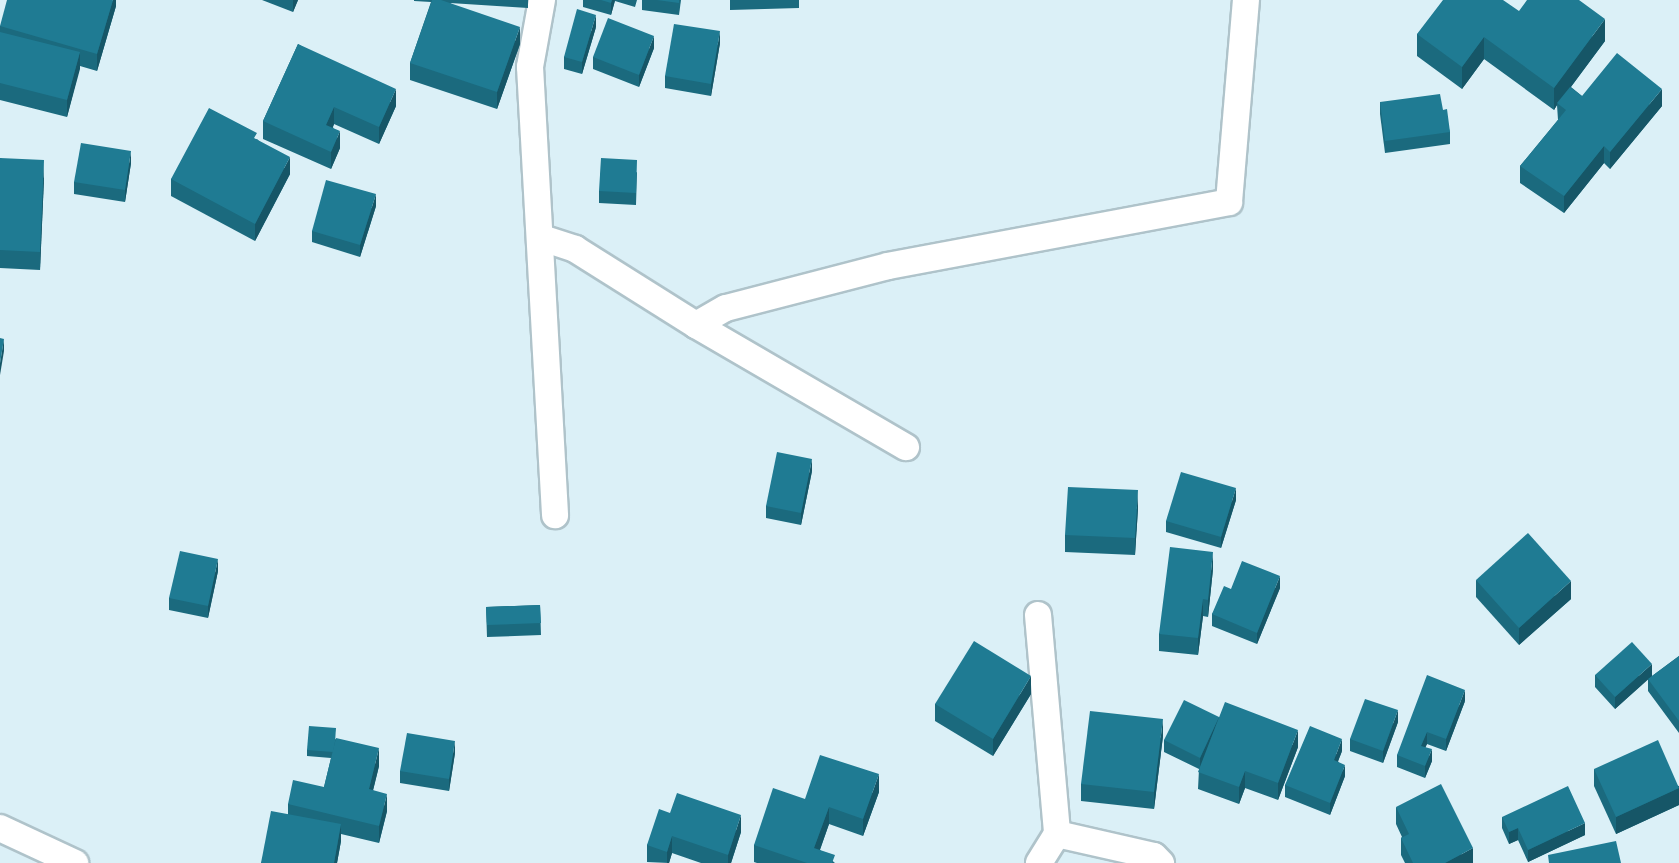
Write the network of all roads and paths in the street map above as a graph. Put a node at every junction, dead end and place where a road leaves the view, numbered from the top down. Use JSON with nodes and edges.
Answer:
{"nodes":[{"id":1,"x":542,"y":0,"type":"edge"},
{"id":2,"x":1246,"y":0,"type":"edge"},
{"id":3,"x":542,"y":238,"type":"junction"},
{"id":4,"x":696,"y":324,"type":"junction"},
{"id":5,"x":906,"y":447,"type":"dead end"},
{"id":6,"x":555,"y":515,"type":"dead end"},
{"id":7,"x":1038,"y":615,"type":"dead end"},
{"id":8,"x":0,"y":828,"type":"edge"},
{"id":9,"x":1057,"y":834,"type":"junction"},
{"id":10,"x":75,"y":863,"type":"edge"},
{"id":11,"x":1039,"y":863,"type":"edge"},
{"id":12,"x":1161,"y":863,"type":"edge"}],
"edges":[{"from":1,"to":3,"type":"street"},
{"from":2,"to":4,"type":"street"},
{"from":3,"to":4,"type":"street"},
{"from":3,"to":6,"type":"street"},
{"from":4,"to":5,"type":"street"},
{"from":7,"to":9,"type":"street"},
{"from":8,"to":10,"type":"street"},
{"from":9,"to":11,"type":"street"},
{"from":9,"to":12,"type":"street"}]}
